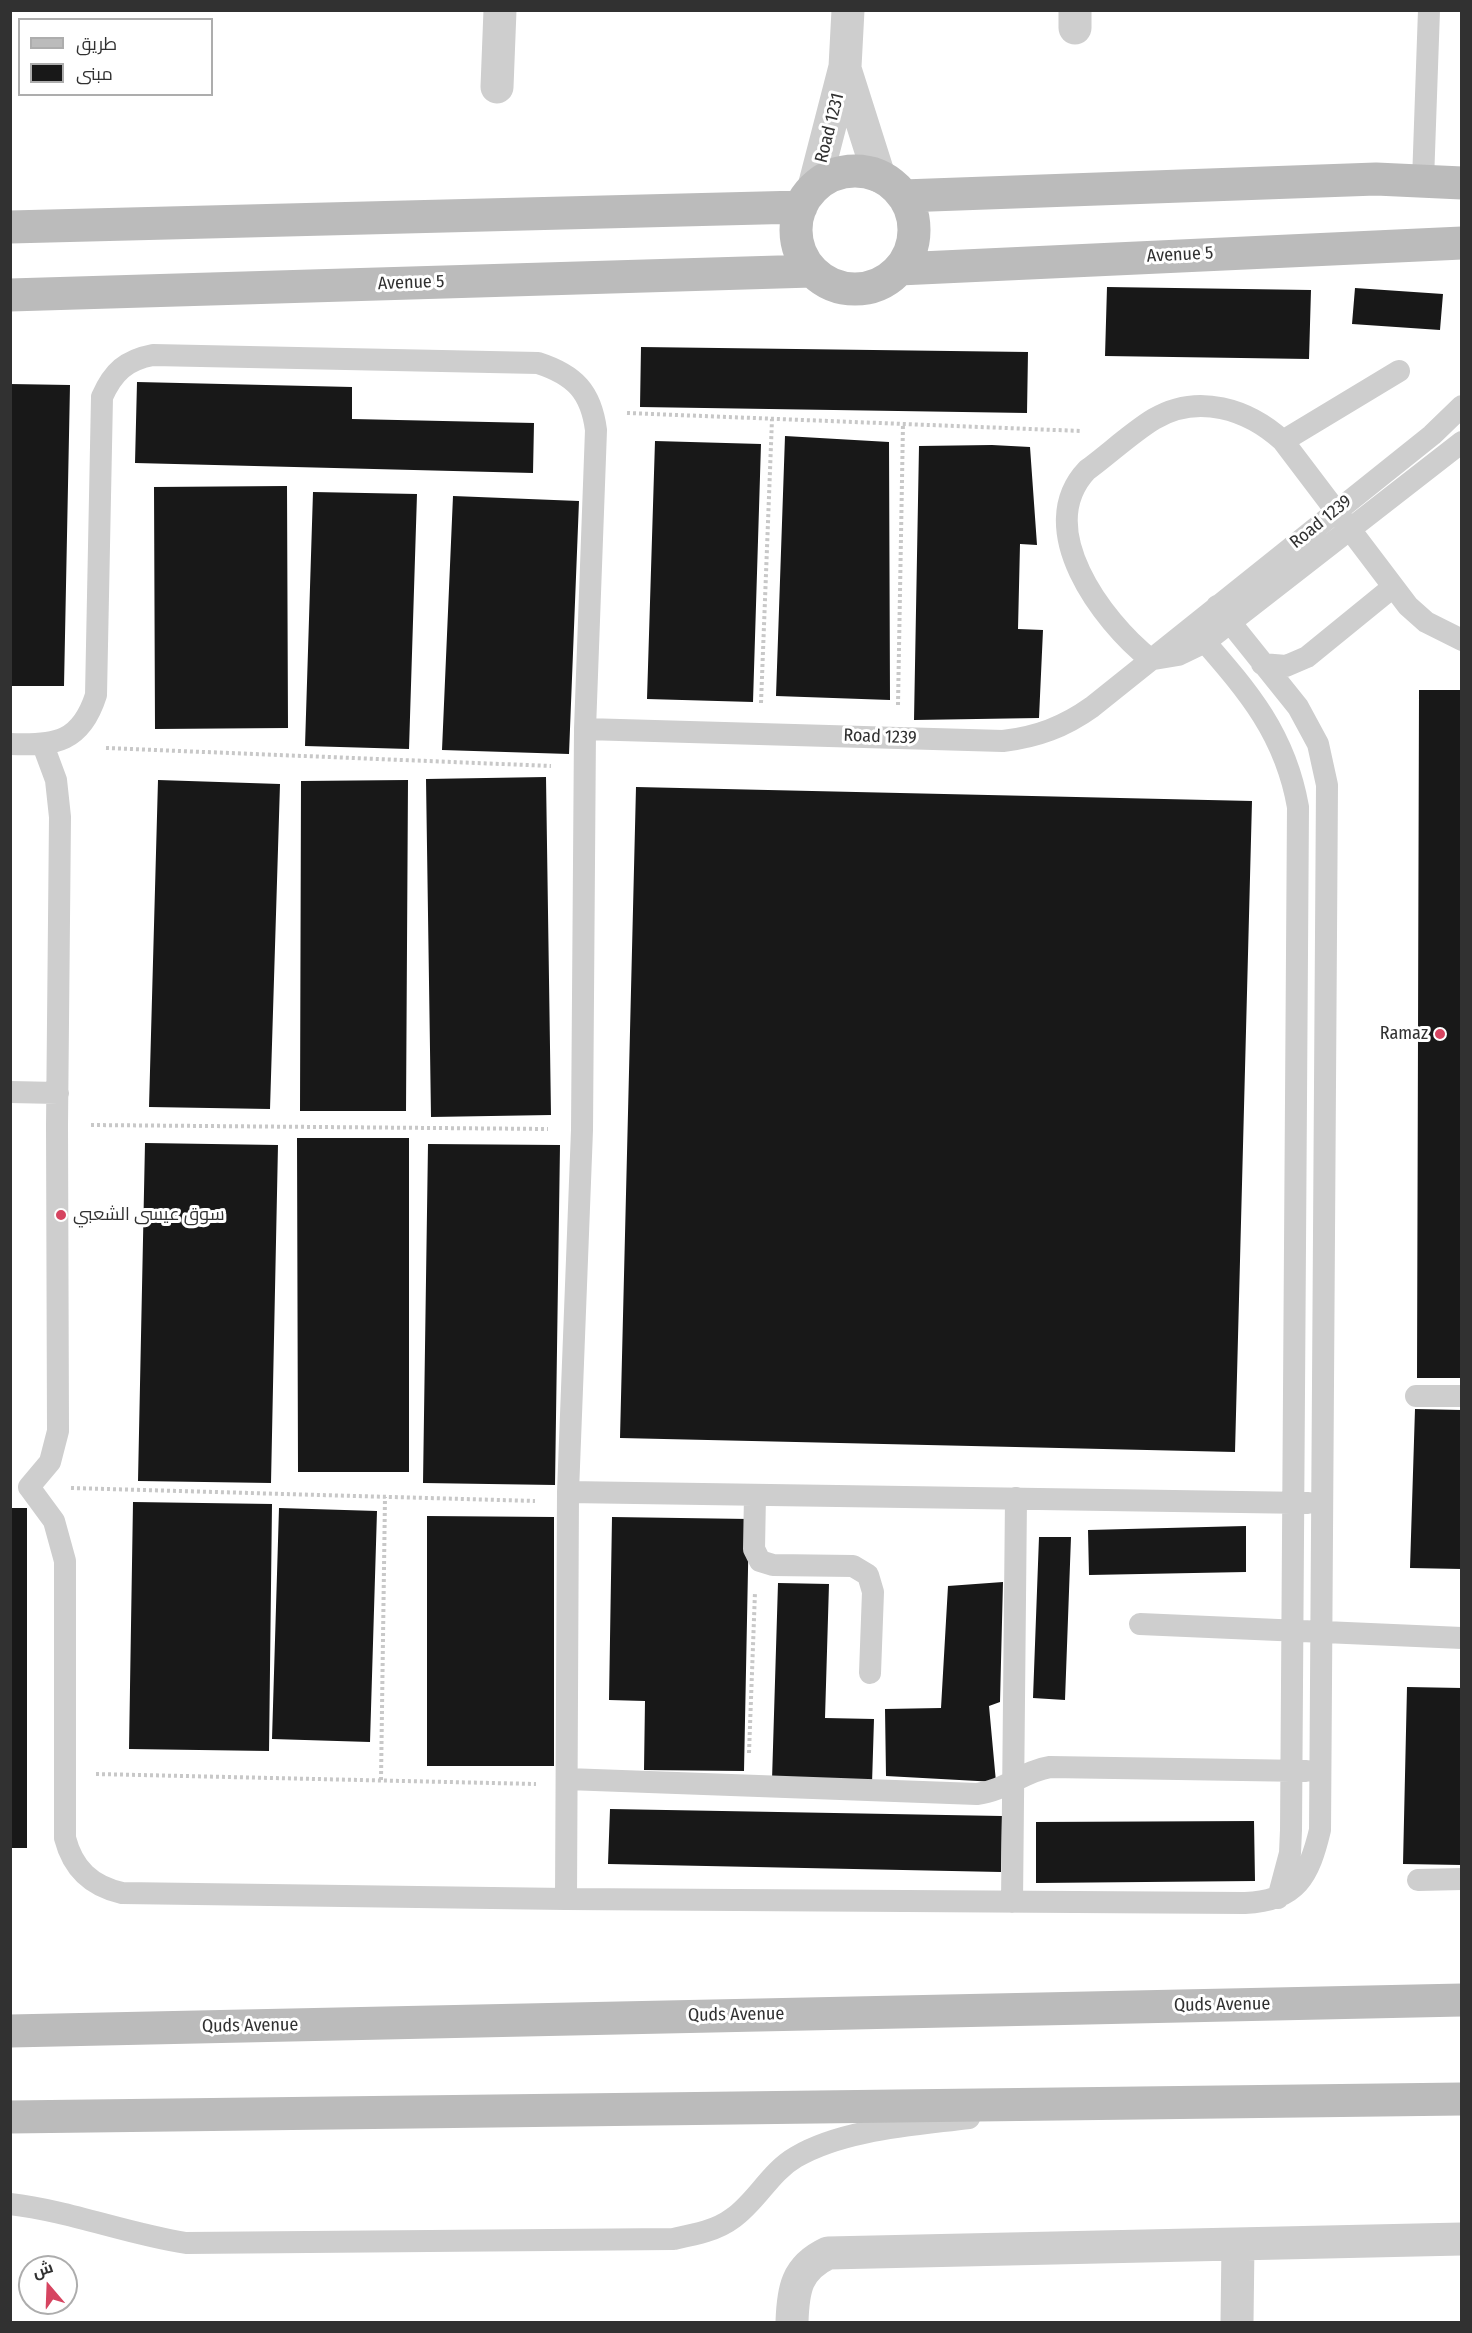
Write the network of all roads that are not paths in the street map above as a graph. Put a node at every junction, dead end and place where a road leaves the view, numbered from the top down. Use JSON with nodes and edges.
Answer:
{"nodes":[{"id":1,"x":500,"y":10,"type":"edge"},
{"id":2,"x":848,"y":10,"type":"edge"},
{"id":3,"x":1429,"y":10,"type":"edge"},
{"id":4,"x":845,"y":67,"type":"junction"},
{"id":5,"x":497,"y":87,"type":"dead end"},
{"id":6,"x":1423,"y":181,"type":"junction"},
{"id":7,"x":1461,"y":183,"type":"edge"},
{"id":8,"x":891,"y":186,"type":"junction"},
{"id":9,"x":807,"y":197,"type":"junction"},
{"id":10,"x":10,"y":227,"type":"edge"},
{"id":11,"x":1458,"y":248,"type":"edge"},
{"id":12,"x":899,"y":269,"type":"junction"},
{"id":13,"x":812,"y":270,"type":"junction"},
{"id":14,"x":10,"y":295,"type":"edge"},
{"id":15,"x":1399,"y":371,"type":"dead end"},
{"id":16,"x":1461,"y":406,"type":"edge"},
{"id":17,"x":1282,"y":441,"type":"junction"},
{"id":18,"x":1461,"y":442,"type":"edge"},
{"id":19,"x":1335,"y":511,"type":"junction"},
{"id":20,"x":1349,"y":529,"type":"junction"},
{"id":21,"x":1393,"y":587,"type":"junction"},
{"id":22,"x":1224,"y":614,"type":"junction"},
{"id":23,"x":1198,"y":634,"type":"junction"},
{"id":24,"x":1461,"y":640,"type":"edge"},
{"id":25,"x":1149,"y":659,"type":"junction"},
{"id":26,"x":1262,"y":664,"type":"junction"},
{"id":27,"x":585,"y":729,"type":"junction"},
{"id":28,"x":10,"y":744,"type":"edge"},
{"id":29,"x":43,"y":745,"type":"junction"},
{"id":30,"x":10,"y":1092,"type":"edge"},
{"id":31,"x":58,"y":1093,"type":"junction"},
{"id":32,"x":1296,"y":1135,"type":"junction"},
{"id":33,"x":1325,"y":1136,"type":"junction"},
{"id":34,"x":1416,"y":1396,"type":"dead end"},
{"id":35,"x":1461,"y":1396,"type":"edge"},
{"id":36,"x":20,"y":1487,"type":"edge"},
{"id":37,"x":755,"y":1495,"type":"junction"},
{"id":38,"x":568,"y":1497,"type":"junction"},
{"id":39,"x":1016,"y":1498,"type":"junction"},
{"id":40,"x":1293,"y":1502,"type":"junction"},
{"id":41,"x":1322,"y":1503,"type":"junction"},
{"id":42,"x":1140,"y":1624,"type":"dead end"},
{"id":43,"x":1292,"y":1631,"type":"junction"},
{"id":44,"x":1321,"y":1632,"type":"junction"},
{"id":45,"x":1461,"y":1638,"type":"edge"},
{"id":46,"x":870,"y":1673,"type":"dead end"},
{"id":47,"x":1292,"y":1770,"type":"junction"},
{"id":48,"x":1321,"y":1771,"type":"junction"},
{"id":49,"x":567,"y":1782,"type":"junction"},
{"id":50,"x":1014,"y":1782,"type":"junction"},
{"id":51,"x":1461,"y":1879,"type":"edge"},
{"id":52,"x":1418,"y":1880,"type":"dead end"},
{"id":53,"x":1278,"y":1898,"type":"junction"},
{"id":54,"x":566,"y":1899,"type":"junction"},
{"id":55,"x":1012,"y":1902,"type":"junction"},
{"id":56,"x":1461,"y":2000,"type":"edge"},
{"id":57,"x":10,"y":2031,"type":"edge"},
{"id":58,"x":1461,"y":2099,"type":"edge"},
{"id":59,"x":1066,"y":2104,"type":"junction"},
{"id":60,"x":10,"y":2117,"type":"edge"},
{"id":61,"x":10,"y":2204,"type":"edge"},
{"id":62,"x":1461,"y":2239,"type":"edge"},
{"id":63,"x":1238,"y":2244,"type":"junction"},
{"id":64,"x":792,"y":2322,"type":"edge"},
{"id":65,"x":1237,"y":2322,"type":"edge"}],
"edges":[{"from":1,"to":5,"type":"street"},
{"from":2,"to":4,"type":"street","name":"Road 1231"},
{"from":3,"to":6,"type":"lane"},
{"from":4,"to":8,"type":"street","name":"Road 1231"},
{"from":4,"to":9,"type":"street","name":"Road 1231"},
{"from":6,"to":7,"type":"street"},
{"from":6,"to":8,"type":"street"},
{"from":8,"to":9,"type":"street"},
{"from":8,"to":12,"type":"street"},
{"from":9,"to":10,"type":"street"},
{"from":9,"to":13,"type":"street"},
{"from":11,"to":12,"type":"street","name":"Avenue 5"},
{"from":12,"to":13,"type":"street"},
{"from":13,"to":14,"type":"street","name":"Avenue 5"},
{"from":15,"to":17,"type":"lane"},
{"from":16,"to":19,"type":"lane","name":"Road 1239"},
{"from":17,"to":19,"type":"lane"},
{"from":17,"to":25,"type":"lane"},
{"from":18,"to":20,"type":"lane","name":"Road 1239"},
{"from":19,"to":20,"type":"lane"},
{"from":19,"to":22,"type":"lane","name":"Road 1239"},
{"from":20,"to":21,"type":"lane"},
{"from":20,"to":22,"type":"lane","name":"Road 1239"},
{"from":21,"to":24,"type":"lane"},
{"from":21,"to":26,"type":"lane"},
{"from":22,"to":23,"type":"lane","name":"Road 1239"},
{"from":22,"to":26,"type":"lane"},
{"from":23,"to":25,"type":"lane","name":"Road 1239"},
{"from":23,"to":32,"type":"lane"},
{"from":25,"to":27,"type":"lane","name":"Road 1239"},
{"from":26,"to":33,"type":"lane"},
{"from":27,"to":29,"type":"lane"},
{"from":27,"to":38,"type":"lane"},
{"from":28,"to":29,"type":"lane"},
{"from":29,"to":31,"type":"lane"},
{"from":30,"to":31,"type":"lane"},
{"from":31,"to":36,"type":"lane"},
{"from":32,"to":33,"type":"lane"},
{"from":32,"to":40,"type":"lane"},
{"from":33,"to":41,"type":"lane"},
{"from":34,"to":35,"type":"lane"},
{"from":36,"to":54,"type":"lane"},
{"from":37,"to":38,"type":"lane"},
{"from":37,"to":39,"type":"lane"},
{"from":37,"to":46,"type":"lane"},
{"from":38,"to":49,"type":"lane"},
{"from":39,"to":40,"type":"lane"},
{"from":39,"to":50,"type":"lane"},
{"from":40,"to":41,"type":"lane"},
{"from":40,"to":43,"type":"lane"},
{"from":41,"to":44,"type":"lane"},
{"from":42,"to":43,"type":"lane"},
{"from":43,"to":44,"type":"lane"},
{"from":43,"to":47,"type":"lane"},
{"from":44,"to":45,"type":"lane"},
{"from":44,"to":48,"type":"lane"},
{"from":47,"to":48,"type":"lane"},
{"from":47,"to":50,"type":"lane"},
{"from":47,"to":53,"type":"lane"},
{"from":48,"to":53,"type":"lane"},
{"from":49,"to":50,"type":"lane"},
{"from":49,"to":54,"type":"lane"},
{"from":50,"to":55,"type":"lane"},
{"from":51,"to":52,"type":"lane"},
{"from":53,"to":55,"type":"lane"},
{"from":54,"to":55,"type":"lane"},
{"from":56,"to":57,"type":"street","name":"Quds Avenue"},
{"from":58,"to":59,"type":"street"},
{"from":59,"to":60,"type":"street"},
{"from":59,"to":61,"type":"lane"},
{"from":62,"to":63,"type":"street"},
{"from":63,"to":64,"type":"street"},
{"from":63,"to":65,"type":"street"}]}
